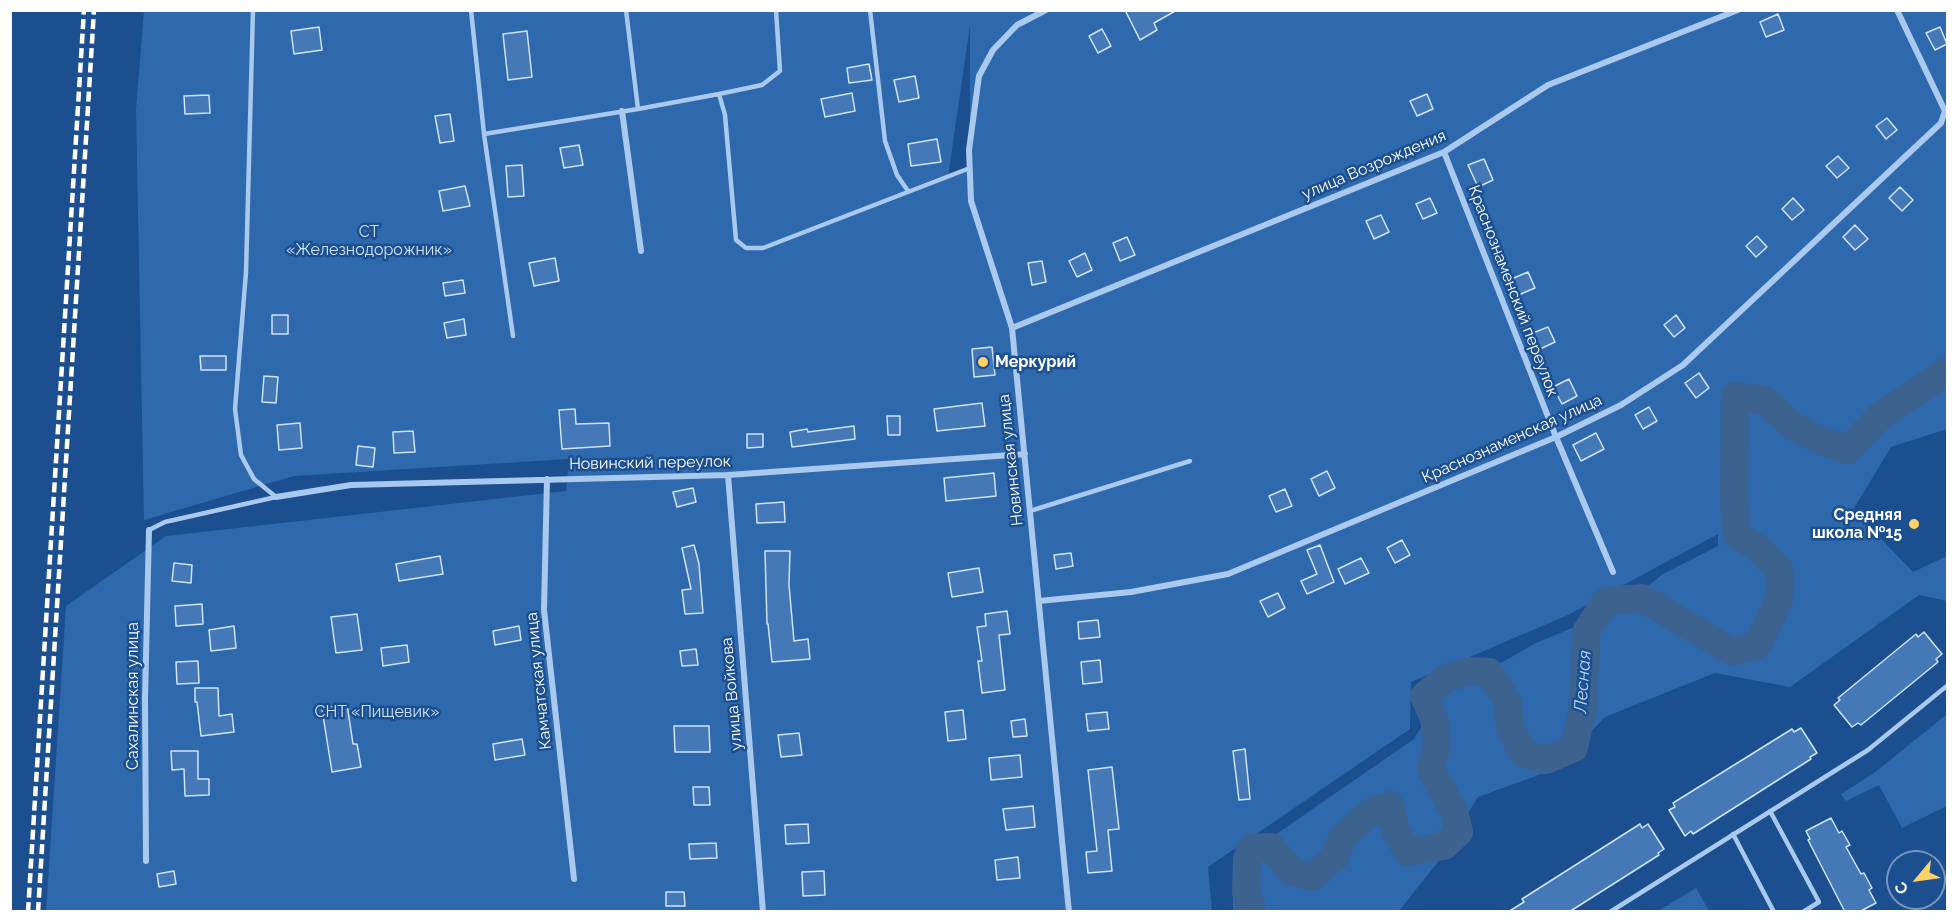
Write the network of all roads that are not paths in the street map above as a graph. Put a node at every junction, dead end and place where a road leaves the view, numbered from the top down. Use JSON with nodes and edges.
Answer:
{"nodes":[{"id":1,"x":253,"y":10,"type":"edge"},
{"id":2,"x":471,"y":10,"type":"edge"},
{"id":3,"x":626,"y":10,"type":"edge"},
{"id":4,"x":776,"y":10,"type":"edge"},
{"id":5,"x":870,"y":10,"type":"edge"},
{"id":6,"x":1046,"y":10,"type":"edge"},
{"id":7,"x":1738,"y":10,"type":"edge"},
{"id":8,"x":1897,"y":10,"type":"edge"},
{"id":9,"x":719,"y":94,"type":"junction"},
{"id":10,"x":638,"y":109,"type":"junction"},
{"id":11,"x":622,"y":111,"type":"junction"},
{"id":12,"x":484,"y":134,"type":"junction"},
{"id":13,"x":1444,"y":152,"type":"junction"},
{"id":14,"x":970,"y":168,"type":"junction"},
{"id":15,"x":908,"y":191,"type":"junction"},
{"id":16,"x":641,"y":251,"type":"dead end"},
{"id":17,"x":1012,"y":328,"type":"junction"},
{"id":18,"x":513,"y":336,"type":"dead end"},
{"id":19,"x":1556,"y":437,"type":"junction"},
{"id":20,"x":1025,"y":454,"type":"junction"},
{"id":21,"x":1190,"y":461,"type":"dead end"},
{"id":22,"x":728,"y":475,"type":"junction"},
{"id":23,"x":547,"y":479,"type":"junction"},
{"id":24,"x":276,"y":497,"type":"junction"},
{"id":25,"x":1030,"y":511,"type":"junction"},
{"id":26,"x":149,"y":530,"type":"joint"},
{"id":27,"x":1613,"y":572,"type":"dead end"},
{"id":28,"x":1039,"y":601,"type":"junction"},
{"id":29,"x":1947,"y":685,"type":"edge"},
{"id":30,"x":1770,"y":811,"type":"junction"},
{"id":31,"x":1733,"y":834,"type":"junction"},
{"id":32,"x":146,"y":861,"type":"dead end"},
{"id":33,"x":574,"y":879,"type":"dead end"},
{"id":34,"x":763,"y":912,"type":"edge"},
{"id":35,"x":1069,"y":912,"type":"edge"},
{"id":36,"x":1610,"y":912,"type":"edge"},
{"id":37,"x":1774,"y":912,"type":"edge"},
{"id":38,"x":1803,"y":912,"type":"edge"}],
"edges":[{"from":1,"to":24,"type":"lane"},
{"from":2,"to":12,"type":"lane"},
{"from":3,"to":10,"type":"lane"},
{"from":4,"to":9,"type":"lane"},
{"from":5,"to":15,"type":"lane"},
{"from":6,"to":14,"type":"street","name":"Новинская улица"},
{"from":7,"to":13,"type":"street","name":"улица Возрождения"},
{"from":8,"to":19,"type":"street","name":"Краснознаменская улица"},
{"from":9,"to":10,"type":"lane"},
{"from":9,"to":15,"type":"lane"},
{"from":10,"to":11,"type":"lane"},
{"from":11,"to":12,"type":"lane"},
{"from":11,"to":16,"type":"street"},
{"from":12,"to":18,"type":"lane"},
{"from":13,"to":17,"type":"street","name":"улица Возрождения"},
{"from":13,"to":19,"type":"street","name":"Краснознаменский переулок"},
{"from":14,"to":15,"type":"lane"},
{"from":14,"to":17,"type":"street","name":"Новинская улица"},
{"from":17,"to":20,"type":"street","name":"Новинская улица"},
{"from":19,"to":27,"type":"street","name":"Краснознаменский переулок"},
{"from":19,"to":28,"type":"street","name":"Краснознаменская улица"},
{"from":20,"to":22,"type":"street","name":"Новинский переулок"},
{"from":20,"to":25,"type":"street","name":"Новинская улица"},
{"from":21,"to":25,"type":"lane"},
{"from":22,"to":23,"type":"street","name":"Новинский переулок"},
{"from":22,"to":34,"type":"street","name":"улица Войкова"},
{"from":23,"to":24,"type":"street","name":"Новинский переулок"},
{"from":23,"to":33,"type":"street","name":"Камчатская улица"},
{"from":24,"to":26,"type":"lane"},
{"from":25,"to":28,"type":"street","name":"Новинская улица"},
{"from":26,"to":32,"type":"street","name":"Сахалинская улица"},
{"from":28,"to":35,"type":"street","name":"Новинская улица"},
{"from":29,"to":30,"type":"lane"},
{"from":30,"to":31,"type":"lane"},
{"from":30,"to":38,"type":"lane"},
{"from":31,"to":36,"type":"lane"},
{"from":31,"to":37,"type":"lane"}]}
